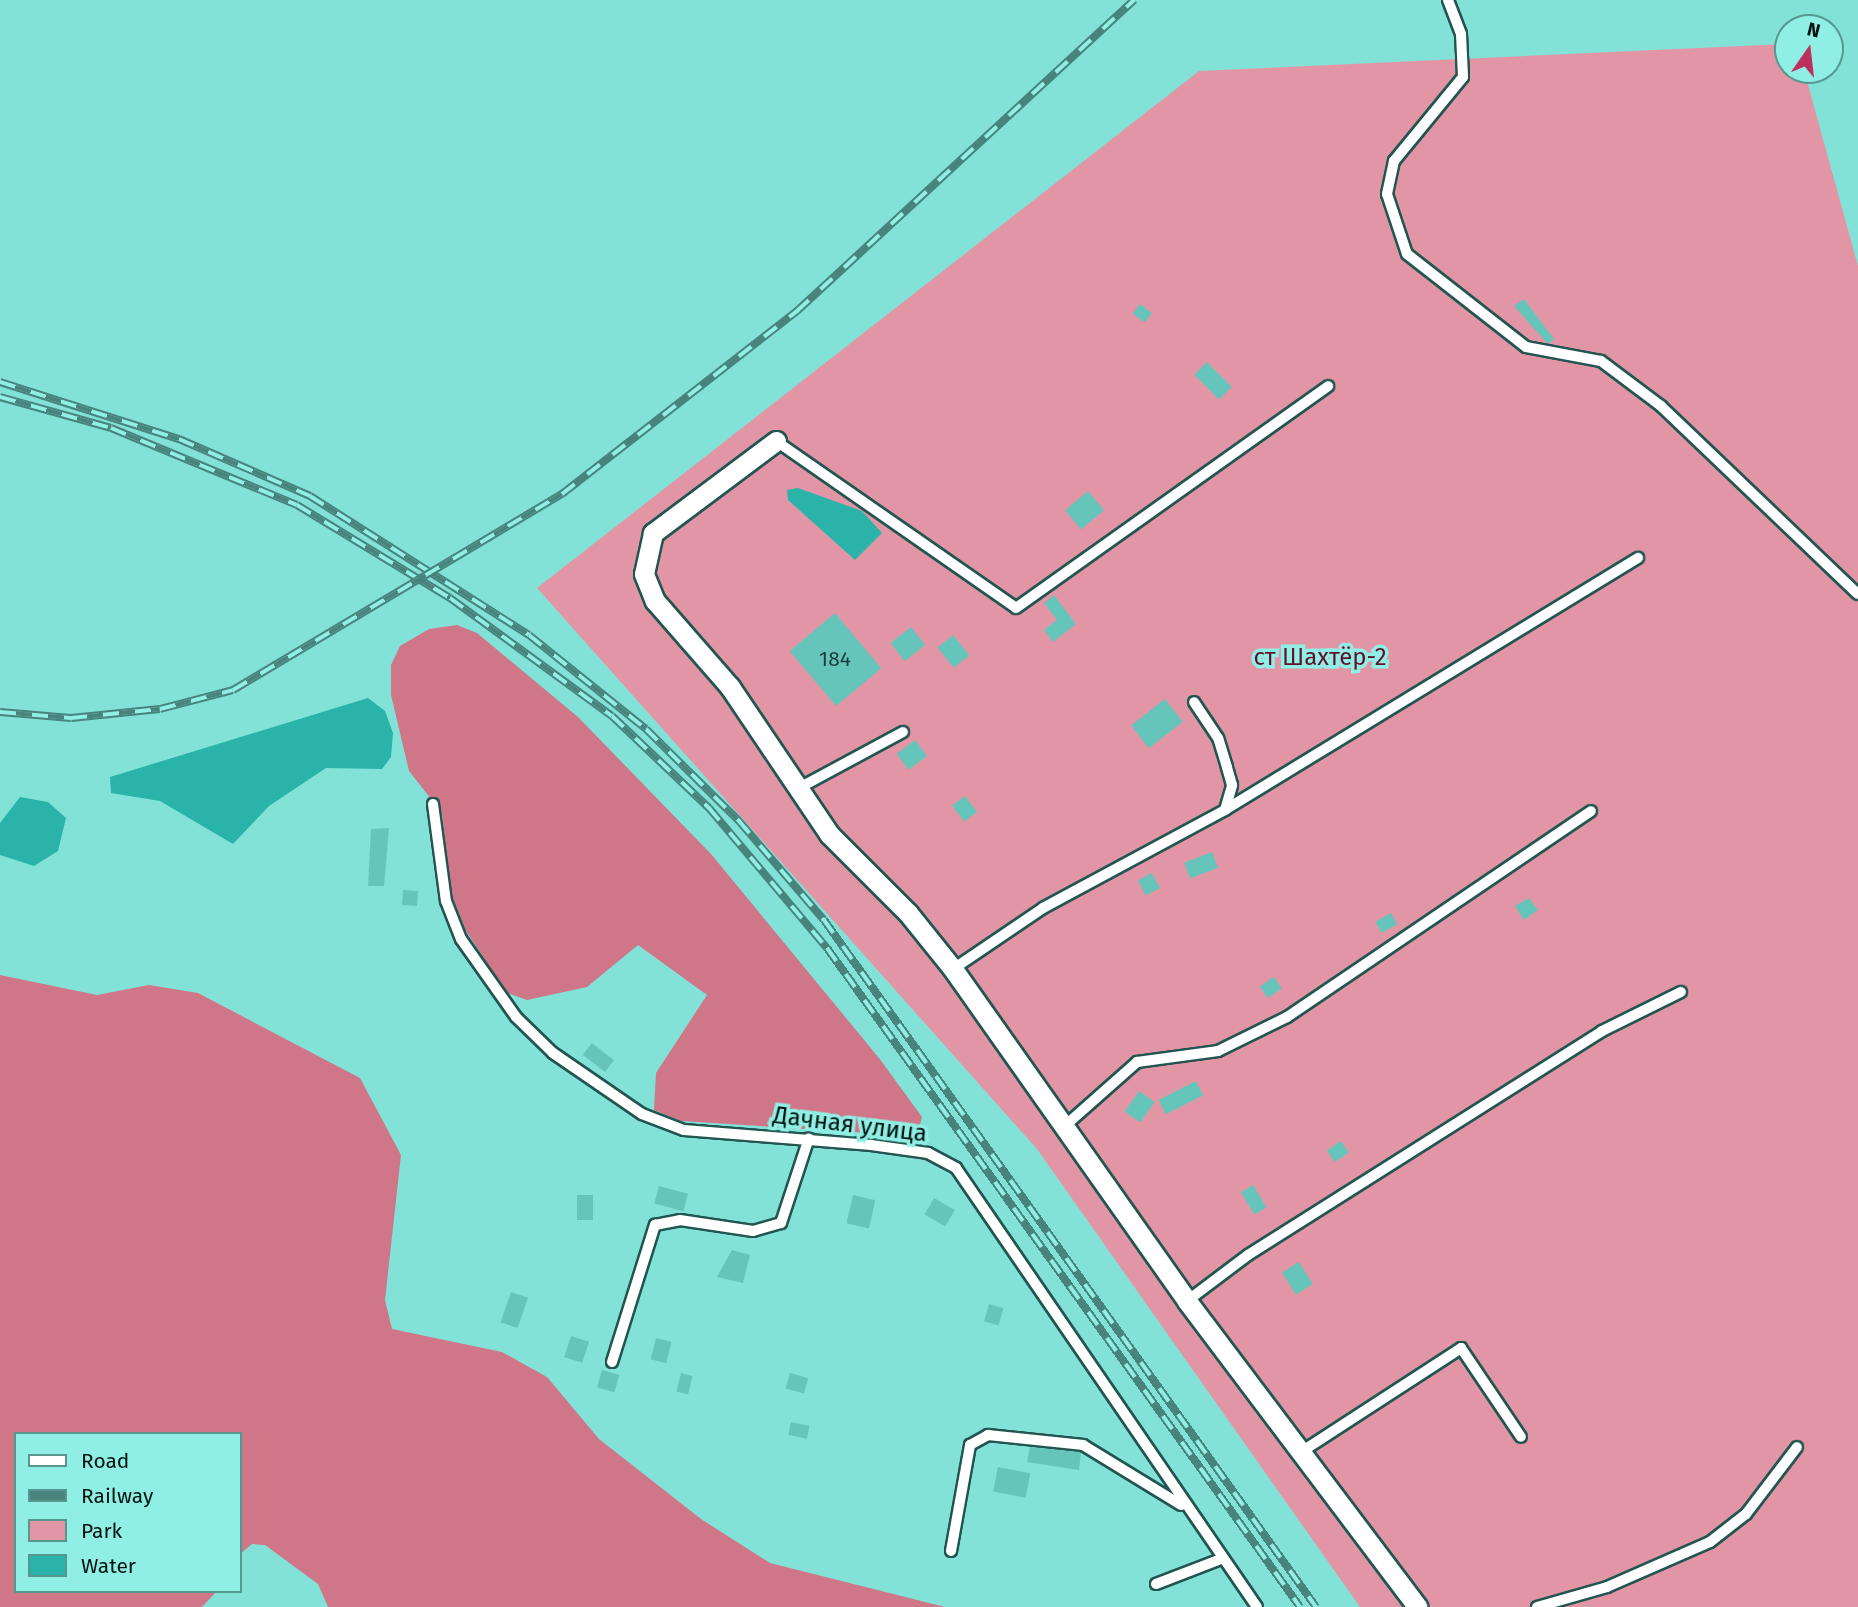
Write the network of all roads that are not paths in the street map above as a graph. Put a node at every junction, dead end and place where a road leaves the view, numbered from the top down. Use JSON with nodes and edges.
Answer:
{"nodes":[{"id":1,"x":1448,"y":0,"type":"edge"},
{"id":2,"x":1328,"y":386,"type":"dead end"},
{"id":3,"x":776,"y":441,"type":"joint"},
{"id":4,"x":1638,"y":558,"type":"dead end"},
{"id":5,"x":1858,"y":594,"type":"edge"},
{"id":6,"x":1194,"y":702,"type":"dead end"},
{"id":7,"x":903,"y":732,"type":"dead end"},
{"id":8,"x":800,"y":788,"type":"junction"},
{"id":9,"x":433,"y":804,"type":"dead end"},
{"id":10,"x":1225,"y":810,"type":"junction"},
{"id":11,"x":1591,"y":811,"type":"dead end"},
{"id":12,"x":953,"y":969,"type":"junction"},
{"id":13,"x":1681,"y":992,"type":"dead end"},
{"id":14,"x":1067,"y":1124,"type":"junction"},
{"id":15,"x":809,"y":1138,"type":"junction"},
{"id":16,"x":1187,"y":1301,"type":"junction"},
{"id":17,"x":612,"y":1362,"type":"dead end"},
{"id":18,"x":1521,"y":1437,"type":"dead end"},
{"id":19,"x":1797,"y":1447,"type":"dead end"},
{"id":20,"x":1301,"y":1452,"type":"junction"},
{"id":21,"x":1185,"y":1508,"type":"junction"},
{"id":22,"x":951,"y":1551,"type":"dead end"},
{"id":23,"x":1221,"y":1559,"type":"junction"},
{"id":24,"x":1156,"y":1584,"type":"dead end"},
{"id":25,"x":1257,"y":1607,"type":"edge"},
{"id":26,"x":1418,"y":1607,"type":"edge"},
{"id":27,"x":1537,"y":1607,"type":"edge"}],
"edges":[{"from":1,"to":5,"type":"lane"},
{"from":2,"to":3,"type":"lane"},
{"from":3,"to":8,"type":"street"},
{"from":4,"to":10,"type":"lane"},
{"from":6,"to":10,"type":"lane"},
{"from":7,"to":8,"type":"lane"},
{"from":8,"to":12,"type":"street"},
{"from":9,"to":15,"type":"lane","name":"Дачная улица"},
{"from":10,"to":12,"type":"lane"},
{"from":11,"to":14,"type":"lane"},
{"from":12,"to":14,"type":"street"},
{"from":13,"to":16,"type":"lane"},
{"from":14,"to":16,"type":"street"},
{"from":15,"to":17,"type":"lane"},
{"from":15,"to":21,"type":"lane","name":"Дачная улица"},
{"from":16,"to":20,"type":"street"},
{"from":18,"to":20,"type":"lane"},
{"from":19,"to":27,"type":"lane"},
{"from":20,"to":26,"type":"street"},
{"from":21,"to":22,"type":"lane"},
{"from":21,"to":23,"type":"lane","name":"Дачная улица"},
{"from":23,"to":24,"type":"lane"},
{"from":23,"to":25,"type":"lane","name":"Дачная улица"}]}
